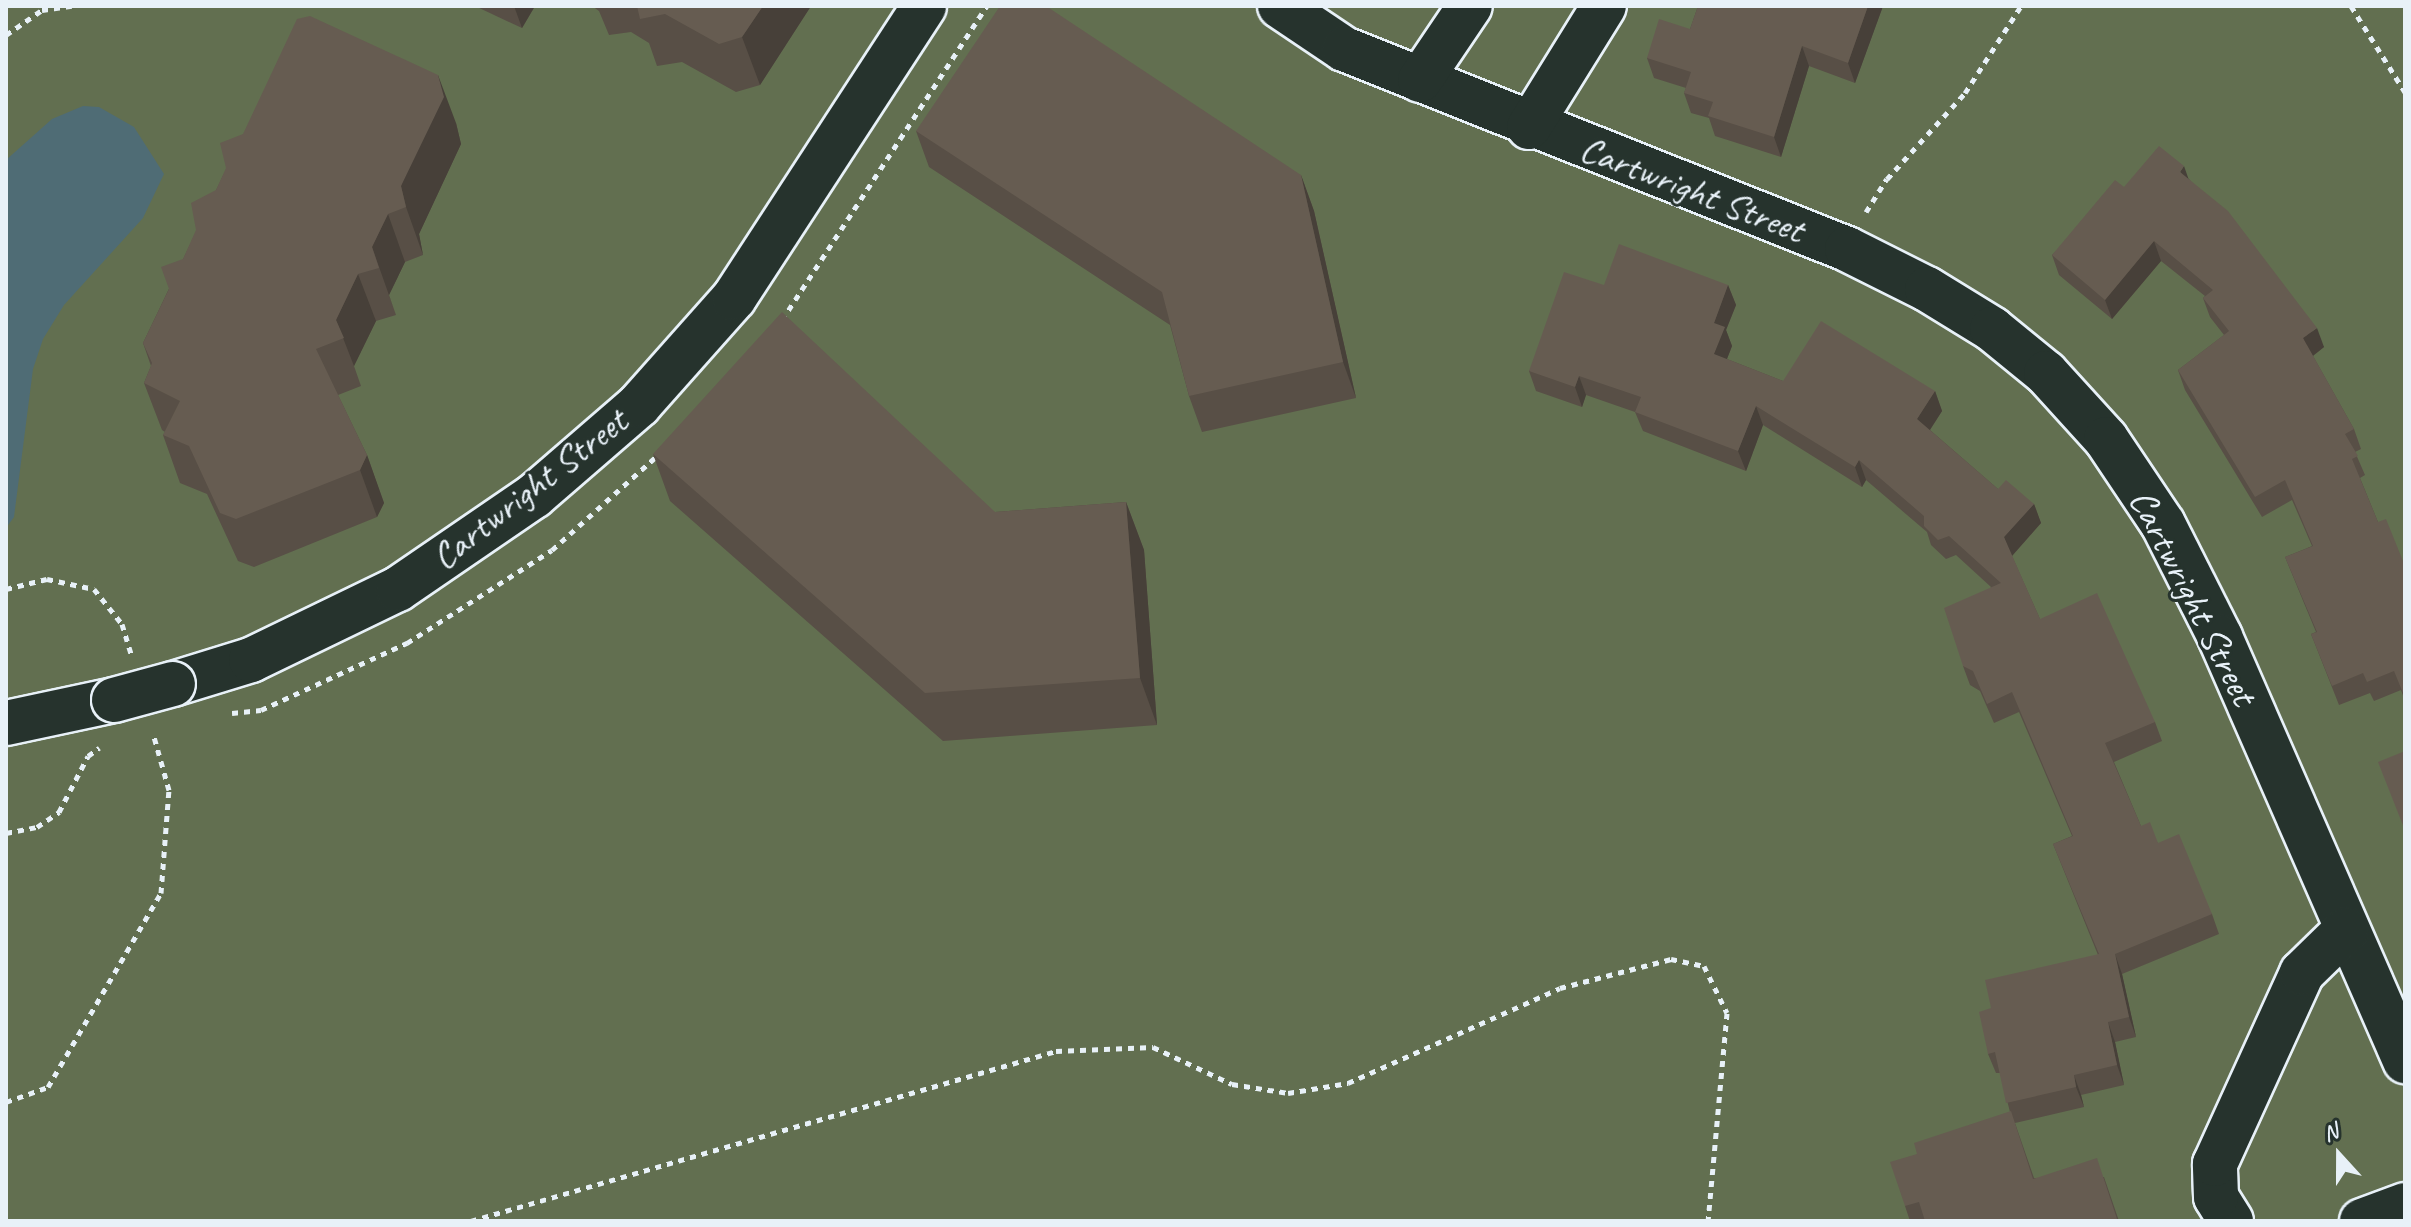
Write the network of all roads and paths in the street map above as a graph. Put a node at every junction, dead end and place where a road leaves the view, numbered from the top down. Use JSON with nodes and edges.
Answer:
{"nodes":[{"id":1,"x":72,"y":6,"type":"edge"},
{"id":2,"x":924,"y":6,"type":"edge"},
{"id":3,"x":1280,"y":6,"type":"edge"},
{"id":4,"x":1470,"y":6,"type":"edge"},
{"id":5,"x":1604,"y":6,"type":"edge"},
{"id":6,"x":2021,"y":6,"type":"edge"},
{"id":7,"x":2351,"y":6,"type":"edge"},
{"id":8,"x":6,"y":35,"type":"edge"},
{"id":9,"x":1420,"y":80,"type":"junction"},
{"id":10,"x":2405,"y":92,"type":"edge"},
{"id":11,"x":1529,"y":127,"type":"junction"},
{"id":12,"x":1847,"y":249,"type":"junction"},
{"id":13,"x":6,"y":589,"type":"edge"},
{"id":14,"x":134,"y":698,"type":"junction"},
{"id":15,"x":6,"y":723,"type":"edge"},
{"id":16,"x":152,"y":730,"type":"dead end"},
{"id":17,"x":6,"y":833,"type":"edge"},
{"id":18,"x":2346,"y":930,"type":"junction"},
{"id":19,"x":2405,"y":1061,"type":"edge"},
{"id":20,"x":6,"y":1102,"type":"edge"},
{"id":21,"x":2405,"y":1205,"type":"edge"},
{"id":22,"x":471,"y":1221,"type":"edge"},
{"id":23,"x":1708,"y":1221,"type":"edge"},
{"id":24,"x":2231,"y":1221,"type":"edge"},
{"id":25,"x":2362,"y":1221,"type":"edge"}],
"edges":[{"from":1,"to":8,"type":"path"},
{"from":2,"to":14,"type":"street","name":"Cartwright Street"},
{"from":3,"to":9,"type":"street","name":"Cartwright Street"},
{"from":4,"to":9,"type":"street"},
{"from":5,"to":11,"type":"street","name":"Cartwright Street"},
{"from":6,"to":12,"type":"path"},
{"from":7,"to":10,"type":"path"},
{"from":9,"to":11,"type":"street","name":"Cartwright Street"},
{"from":11,"to":12,"type":"street","name":"Cartwright Street"},
{"from":12,"to":18,"type":"street","name":"Cartwright Street"},
{"from":13,"to":14,"type":"path"},
{"from":14,"to":15,"type":"street","name":"Cartwright Street"},
{"from":14,"to":17,"type":"path"},
{"from":16,"to":20,"type":"path"},
{"from":18,"to":19,"type":"street","name":"Cartwright Street"},
{"from":18,"to":24,"type":"street"},
{"from":21,"to":25,"type":"street"},
{"from":22,"to":23,"type":"path"}]}
